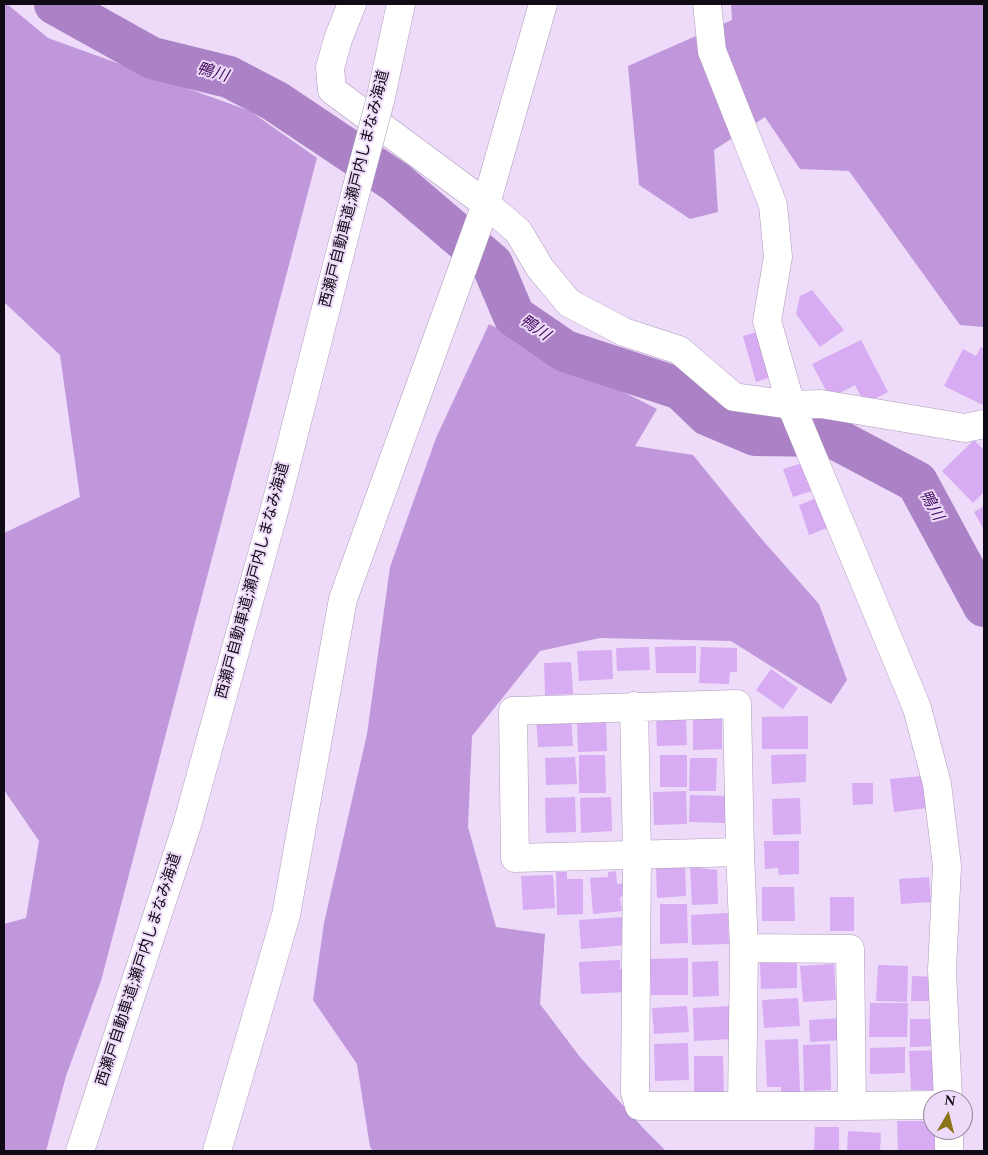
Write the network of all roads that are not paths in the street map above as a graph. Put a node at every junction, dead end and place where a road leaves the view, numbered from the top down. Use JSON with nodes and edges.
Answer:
{"nodes":[{"id":1,"x":352,"y":4,"type":"edge"},
{"id":2,"x":401,"y":4,"type":"edge"},
{"id":3,"x":543,"y":4,"type":"edge"},
{"id":4,"x":707,"y":4,"type":"edge"},
{"id":5,"x":486,"y":204,"type":"junction"},
{"id":6,"x":791,"y":405,"type":"junction"},
{"id":7,"x":984,"y":424,"type":"edge"},
{"id":8,"x":634,"y":706,"type":"junction"},
{"id":9,"x":740,"y":852,"type":"junction"},
{"id":10,"x":637,"y":855,"type":"junction"},
{"id":11,"x":744,"y":948,"type":"junction"},
{"id":12,"x":948,"y":1090,"type":"edge"},
{"id":13,"x":923,"y":1105,"type":"edge"},
{"id":14,"x":742,"y":1106,"type":"junction"},
{"id":15,"x":852,"y":1106,"type":"junction"},
{"id":16,"x":80,"y":1151,"type":"edge"},
{"id":17,"x":217,"y":1151,"type":"edge"}],
"edges":[{"from":1,"to":5,"type":"main road"},
{"from":2,"to":16,"type":"main road","name":"西瀬戸自動車道;瀬戸内しまなみ海道","bridge":true},
{"from":3,"to":5,"type":"main road"},
{"from":4,"to":6,"type":"main road"},
{"from":5,"to":6,"type":"main road"},
{"from":5,"to":17,"type":"main road"},
{"from":6,"to":7,"type":"main road"},
{"from":6,"to":12,"type":"main road"},
{"from":8,"to":9,"type":"main road"},
{"from":8,"to":10,"type":"main road"},
{"from":8,"to":10,"type":"main road"},
{"from":9,"to":10,"type":"main road"},
{"from":9,"to":11,"type":"main road"},
{"from":10,"to":14,"type":"main road"},
{"from":11,"to":14,"type":"main road"},
{"from":11,"to":15,"type":"main road"},
{"from":13,"to":15,"type":"main road"},
{"from":14,"to":15,"type":"main road"}]}
